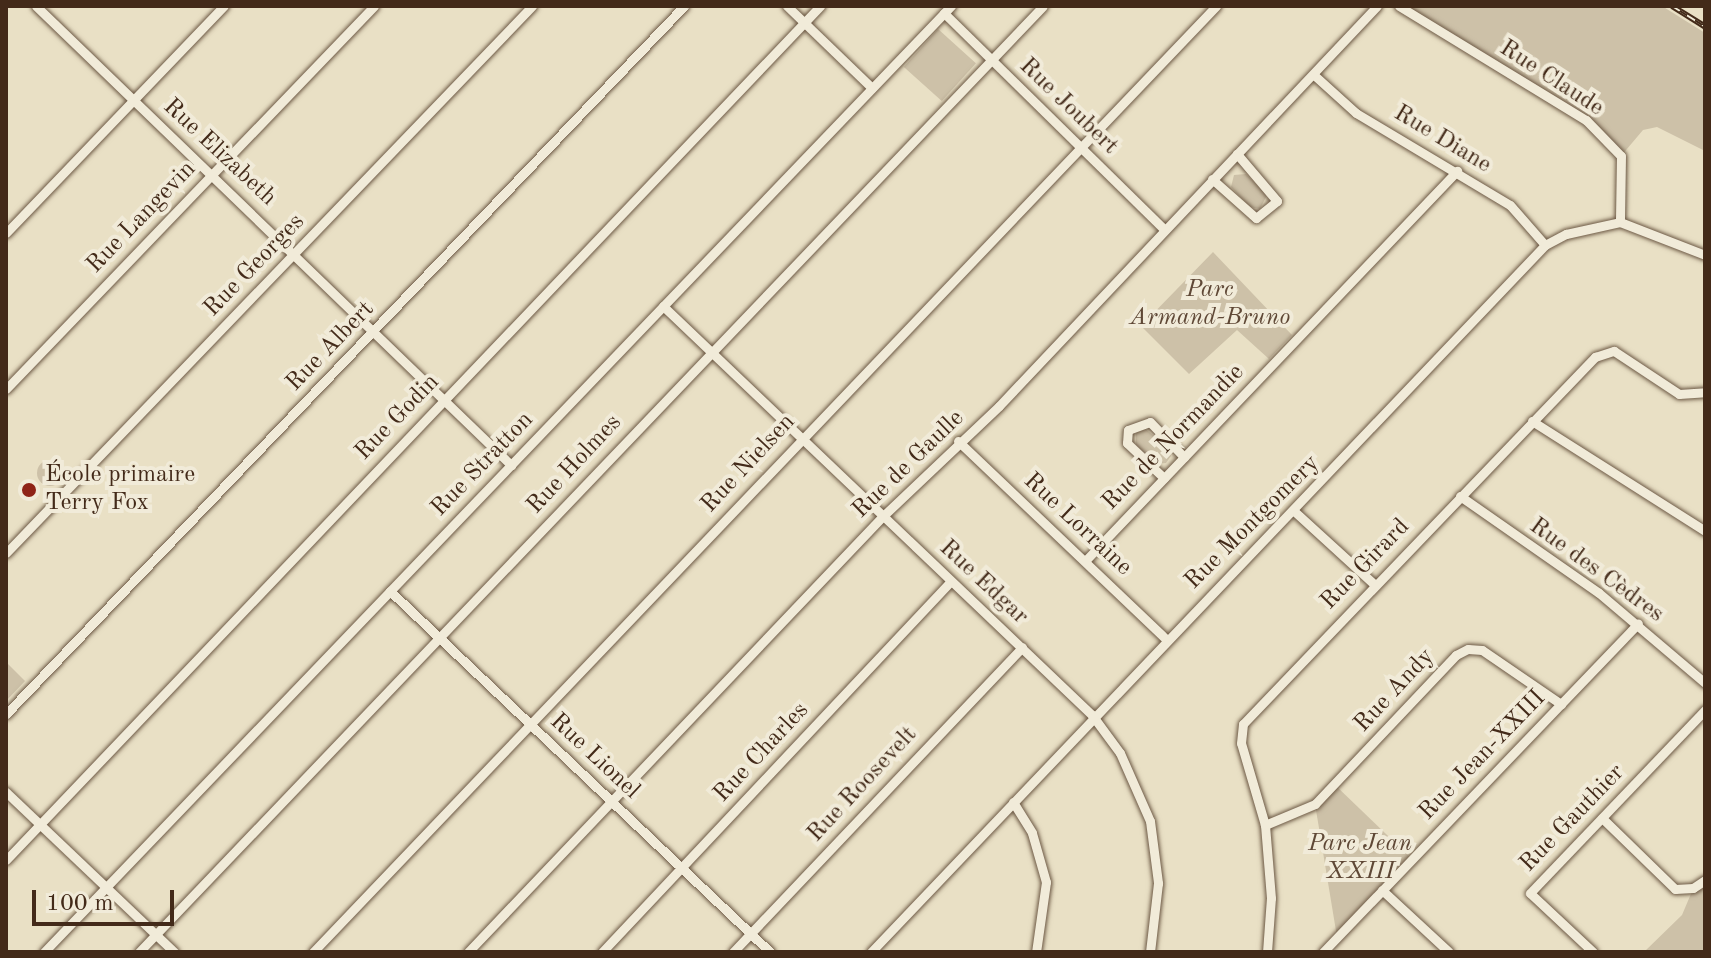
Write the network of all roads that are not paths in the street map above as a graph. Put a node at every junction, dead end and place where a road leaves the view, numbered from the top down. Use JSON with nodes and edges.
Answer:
{"nodes":[{"id":1,"x":36,"y":6,"type":"edge"},
{"id":2,"x":224,"y":6,"type":"edge"},
{"id":3,"x":374,"y":6,"type":"edge"},
{"id":4,"x":532,"y":6,"type":"edge"},
{"id":5,"x":684,"y":6,"type":"edge"},
{"id":6,"x":787,"y":6,"type":"edge"},
{"id":7,"x":820,"y":6,"type":"edge"},
{"id":8,"x":1043,"y":6,"type":"edge"},
{"id":9,"x":1216,"y":6,"type":"edge"},
{"id":10,"x":1377,"y":6,"type":"edge"},
{"id":11,"x":1399,"y":6,"type":"edge"},
{"id":12,"x":948,"y":10,"type":"edge"},
{"id":13,"x":804,"y":22,"type":"junction"},
{"id":14,"x":990,"y":61,"type":"junction"},
{"id":15,"x":1314,"y":75,"type":"junction"},
{"id":16,"x":872,"y":88,"type":"junction"},
{"id":17,"x":134,"y":100,"type":"junction"},
{"id":18,"x":1079,"y":146,"type":"junction"},
{"id":19,"x":1237,"y":154,"type":"junction"},
{"id":20,"x":1457,"y":171,"type":"junction"},
{"id":21,"x":213,"y":173,"type":"junction"},
{"id":22,"x":1212,"y":179,"type":"junction"},
{"id":23,"x":1620,"y":222,"type":"junction"},
{"id":24,"x":1164,"y":229,"type":"junction"},
{"id":25,"x":6,"y":233,"type":"edge"},
{"id":26,"x":1545,"y":245,"type":"junction"},
{"id":27,"x":296,"y":254,"type":"junction"},
{"id":28,"x":1705,"y":255,"type":"edge"},
{"id":29,"x":663,"y":306,"type":"junction"},
{"id":30,"x":374,"y":330,"type":"junction"},
{"id":31,"x":710,"y":351,"type":"junction"},
{"id":32,"x":6,"y":389,"type":"edge"},
{"id":33,"x":1705,"y":392,"type":"edge"},
{"id":34,"x":444,"y":399,"type":"junction"},
{"id":35,"x":1532,"y":421,"type":"junction"},
{"id":36,"x":801,"y":438,"type":"junction"},
{"id":37,"x":958,"y":441,"type":"junction"},
{"id":38,"x":1184,"y":457,"type":"junction"},
{"id":39,"x":511,"y":465,"type":"junction"},
{"id":40,"x":1164,"y":478,"type":"junction"},
{"id":41,"x":1460,"y":496,"type":"junction"},
{"id":42,"x":1294,"y":511,"type":"junction"},
{"id":43,"x":882,"y":517,"type":"junction"},
{"id":44,"x":1705,"y":531,"type":"edge"},
{"id":45,"x":6,"y":553,"type":"edge"},
{"id":46,"x":1086,"y":560,"type":"junction"},
{"id":47,"x":951,"y":581,"type":"junction"},
{"id":48,"x":1374,"y":584,"type":"junction"},
{"id":49,"x":390,"y":591,"type":"junction"},
{"id":50,"x":1638,"y":623,"type":"junction"},
{"id":51,"x":439,"y":639,"type":"junction"},
{"id":52,"x":1166,"y":639,"type":"junction"},
{"id":53,"x":1022,"y":647,"type":"junction"},
{"id":54,"x":1705,"y":683,"type":"edge"},
{"id":55,"x":1561,"y":704,"type":"junction"},
{"id":56,"x":1705,"y":710,"type":"edge"},
{"id":57,"x":6,"y":714,"type":"edge"},
{"id":58,"x":1092,"y":715,"type":"junction"},
{"id":59,"x":530,"y":725,"type":"junction"},
{"id":60,"x":6,"y":792,"type":"edge"},
{"id":61,"x":613,"y":801,"type":"junction"},
{"id":62,"x":1013,"y":802,"type":"junction"},
{"id":63,"x":1602,"y":818,"type":"junction"},
{"id":64,"x":39,"y":825,"type":"junction"},
{"id":65,"x":1265,"y":825,"type":"junction"},
{"id":66,"x":6,"y":860,"type":"edge"},
{"id":67,"x":682,"y":867,"type":"junction"},
{"id":68,"x":1705,"y":880,"type":"edge"},
{"id":69,"x":106,"y":887,"type":"junction"},
{"id":70,"x":1382,"y":890,"type":"junction"},
{"id":71,"x":751,"y":933,"type":"junction"},
{"id":72,"x":155,"y":935,"type":"junction"},
{"id":73,"x":44,"y":952,"type":"edge"},
{"id":74,"x":139,"y":952,"type":"edge"},
{"id":75,"x":174,"y":952,"type":"edge"},
{"id":76,"x":313,"y":952,"type":"edge"},
{"id":77,"x":468,"y":952,"type":"edge"},
{"id":78,"x":602,"y":952,"type":"edge"},
{"id":79,"x":733,"y":952,"type":"edge"},
{"id":80,"x":770,"y":952,"type":"edge"},
{"id":81,"x":871,"y":952,"type":"edge"},
{"id":82,"x":1036,"y":952,"type":"edge"},
{"id":83,"x":1150,"y":952,"type":"edge"},
{"id":84,"x":1267,"y":952,"type":"edge"},
{"id":85,"x":1323,"y":952,"type":"edge"},
{"id":86,"x":1449,"y":952,"type":"edge"},
{"id":87,"x":1593,"y":952,"type":"edge"}],
"edges":[{"from":1,"to":17,"type":"street","name":"Rue Elizabeth"},
{"from":2,"to":17,"type":"street"},
{"from":3,"to":21,"type":"street","name":"Rue Langevin"},
{"from":4,"to":27,"type":"street","name":"Rue Georges"},
{"from":5,"to":30,"type":"street","name":"Rue Albert"},
{"from":6,"to":13,"type":"street"},
{"from":7,"to":13,"type":"street","name":"Rue Godin"},
{"from":8,"to":14,"type":"street","name":"Rue Holmes"},
{"from":9,"to":18,"type":"street","name":"Rue Nielsen"},
{"from":10,"to":15,"type":"street","name":"Rue de Gaulle"},
{"from":11,"to":23,"type":"street","name":"Rue Claude"},
{"from":12,"to":14,"type":"street","name":"Rue Joubert"},
{"from":12,"to":16,"type":"street","name":"Rue Stratton"},
{"from":13,"to":16,"type":"street"},
{"from":13,"to":34,"type":"street","name":"Rue Godin"},
{"from":14,"to":18,"type":"street","name":"Rue Joubert"},
{"from":14,"to":31,"type":"street","name":"Rue Holmes"},
{"from":15,"to":19,"type":"street","name":"Rue de Gaulle"},
{"from":15,"to":20,"type":"street","name":"Rue Diane"},
{"from":16,"to":29,"type":"street","name":"Rue Stratton"},
{"from":17,"to":21,"type":"street","name":"Rue Elizabeth"},
{"from":17,"to":25,"type":"street"},
{"from":18,"to":24,"type":"street","name":"Rue Joubert"},
{"from":18,"to":36,"type":"street","name":"Rue Nielsen"},
{"from":19,"to":22,"type":"street","name":"Rue de Gaulle"},
{"from":19,"to":22,"type":"street"},
{"from":20,"to":26,"type":"street","name":"Rue Diane"},
{"from":20,"to":38,"type":"street","name":"Rue de Normandie"},
{"from":21,"to":27,"type":"street","name":"Rue Elizabeth"},
{"from":21,"to":32,"type":"street","name":"Rue Langevin"},
{"from":22,"to":24,"type":"street","name":"Rue de Gaulle"},
{"from":23,"to":26,"type":"street","name":"Rue Montgomery"},
{"from":23,"to":28,"type":"street"},
{"from":24,"to":37,"type":"street","name":"Rue de Gaulle"},
{"from":26,"to":42,"type":"street","name":"Rue Montgomery"},
{"from":27,"to":30,"type":"street","name":"Rue Elizabeth"},
{"from":27,"to":45,"type":"street","name":"Rue Georges"},
{"from":29,"to":31,"type":"street","name":"Rue Edgar"},
{"from":29,"to":39,"type":"street","name":"Rue Stratton"},
{"from":30,"to":34,"type":"street","name":"Rue Elizabeth"},
{"from":30,"to":57,"type":"street","name":"Rue Albert"},
{"from":31,"to":36,"type":"street","name":"Rue Edgar"},
{"from":31,"to":51,"type":"street","name":"Rue Holmes"},
{"from":33,"to":35,"type":"street","name":"Rue Girard"},
{"from":34,"to":39,"type":"street","name":"Rue Elizabeth"},
{"from":34,"to":64,"type":"street","name":"Rue Godin"},
{"from":35,"to":41,"type":"street","name":"Rue Girard"},
{"from":35,"to":44,"type":"street"},
{"from":36,"to":43,"type":"street","name":"Rue Edgar"},
{"from":36,"to":59,"type":"street","name":"Rue Nielsen"},
{"from":37,"to":43,"type":"street","name":"Rue de Gaulle"},
{"from":37,"to":46,"type":"street","name":"Rue Lorraine"},
{"from":38,"to":40,"type":"street","name":"Rue de Normandie"},
{"from":38,"to":40,"type":"street"},
{"from":39,"to":49,"type":"street","name":"Rue Stratton"},
{"from":40,"to":46,"type":"street","name":"Rue de Normandie"},
{"from":41,"to":48,"type":"street","name":"Rue Girard"},
{"from":41,"to":50,"type":"street","name":"Rue des Cèdres"},
{"from":42,"to":48,"type":"street"},
{"from":42,"to":52,"type":"street","name":"Rue Montgomery"},
{"from":43,"to":47,"type":"street","name":"Rue Edgar"},
{"from":43,"to":61,"type":"street","name":"Rue de Gaulle"},
{"from":46,"to":52,"type":"street","name":"Rue Lorraine"},
{"from":47,"to":53,"type":"street","name":"Rue Edgar"},
{"from":47,"to":67,"type":"street","name":"Rue Charles"},
{"from":48,"to":65,"type":"street","name":"Rue Girard"},
{"from":49,"to":51,"type":"street","name":"Rue Lionel"},
{"from":49,"to":69,"type":"street","name":"Rue Stratton"},
{"from":50,"to":54,"type":"street","name":"Rue des Cèdres"},
{"from":50,"to":55,"type":"street","name":"Rue Jean-XXIII"},
{"from":51,"to":59,"type":"street","name":"Rue Lionel"},
{"from":51,"to":72,"type":"street","name":"Rue Holmes"},
{"from":52,"to":58,"type":"street","name":"Rue Montgomery"},
{"from":53,"to":58,"type":"street","name":"Rue Edgar"},
{"from":53,"to":71,"type":"street","name":"Rue Roosevelt"},
{"from":55,"to":65,"type":"street","name":"Rue Andy"},
{"from":55,"to":70,"type":"street","name":"Rue Jean-XXIII"},
{"from":56,"to":63,"type":"street","name":"Rue Gauthier"},
{"from":58,"to":62,"type":"street","name":"Rue Montgomery"},
{"from":58,"to":83,"type":"street","name":"Rue Edgar"},
{"from":59,"to":61,"type":"street","name":"Rue Lionel"},
{"from":59,"to":76,"type":"street","name":"Rue Nielsen"},
{"from":60,"to":64,"type":"street"},
{"from":61,"to":67,"type":"street","name":"Rue Lionel"},
{"from":61,"to":77,"type":"street","name":"Rue de Gaulle"},
{"from":62,"to":81,"type":"street","name":"Rue Montgomery"},
{"from":62,"to":82,"type":"street"},
{"from":63,"to":68,"type":"street"},
{"from":63,"to":87,"type":"street","name":"Rue Gauthier"},
{"from":64,"to":66,"type":"street","name":"Rue Godin"},
{"from":64,"to":69,"type":"street"},
{"from":65,"to":84,"type":"street","name":"Rue Girard"},
{"from":67,"to":71,"type":"street","name":"Rue Lionel"},
{"from":67,"to":78,"type":"street","name":"Rue Charles"},
{"from":69,"to":72,"type":"street"},
{"from":69,"to":73,"type":"street","name":"Rue Stratton"},
{"from":70,"to":85,"type":"street","name":"Rue Jean-XXIII"},
{"from":70,"to":86,"type":"street"},
{"from":71,"to":79,"type":"street","name":"Rue Roosevelt"},
{"from":71,"to":80,"type":"street","name":"Rue Lionel"},
{"from":72,"to":74,"type":"street","name":"Rue Holmes"},
{"from":72,"to":75,"type":"street"}]}
